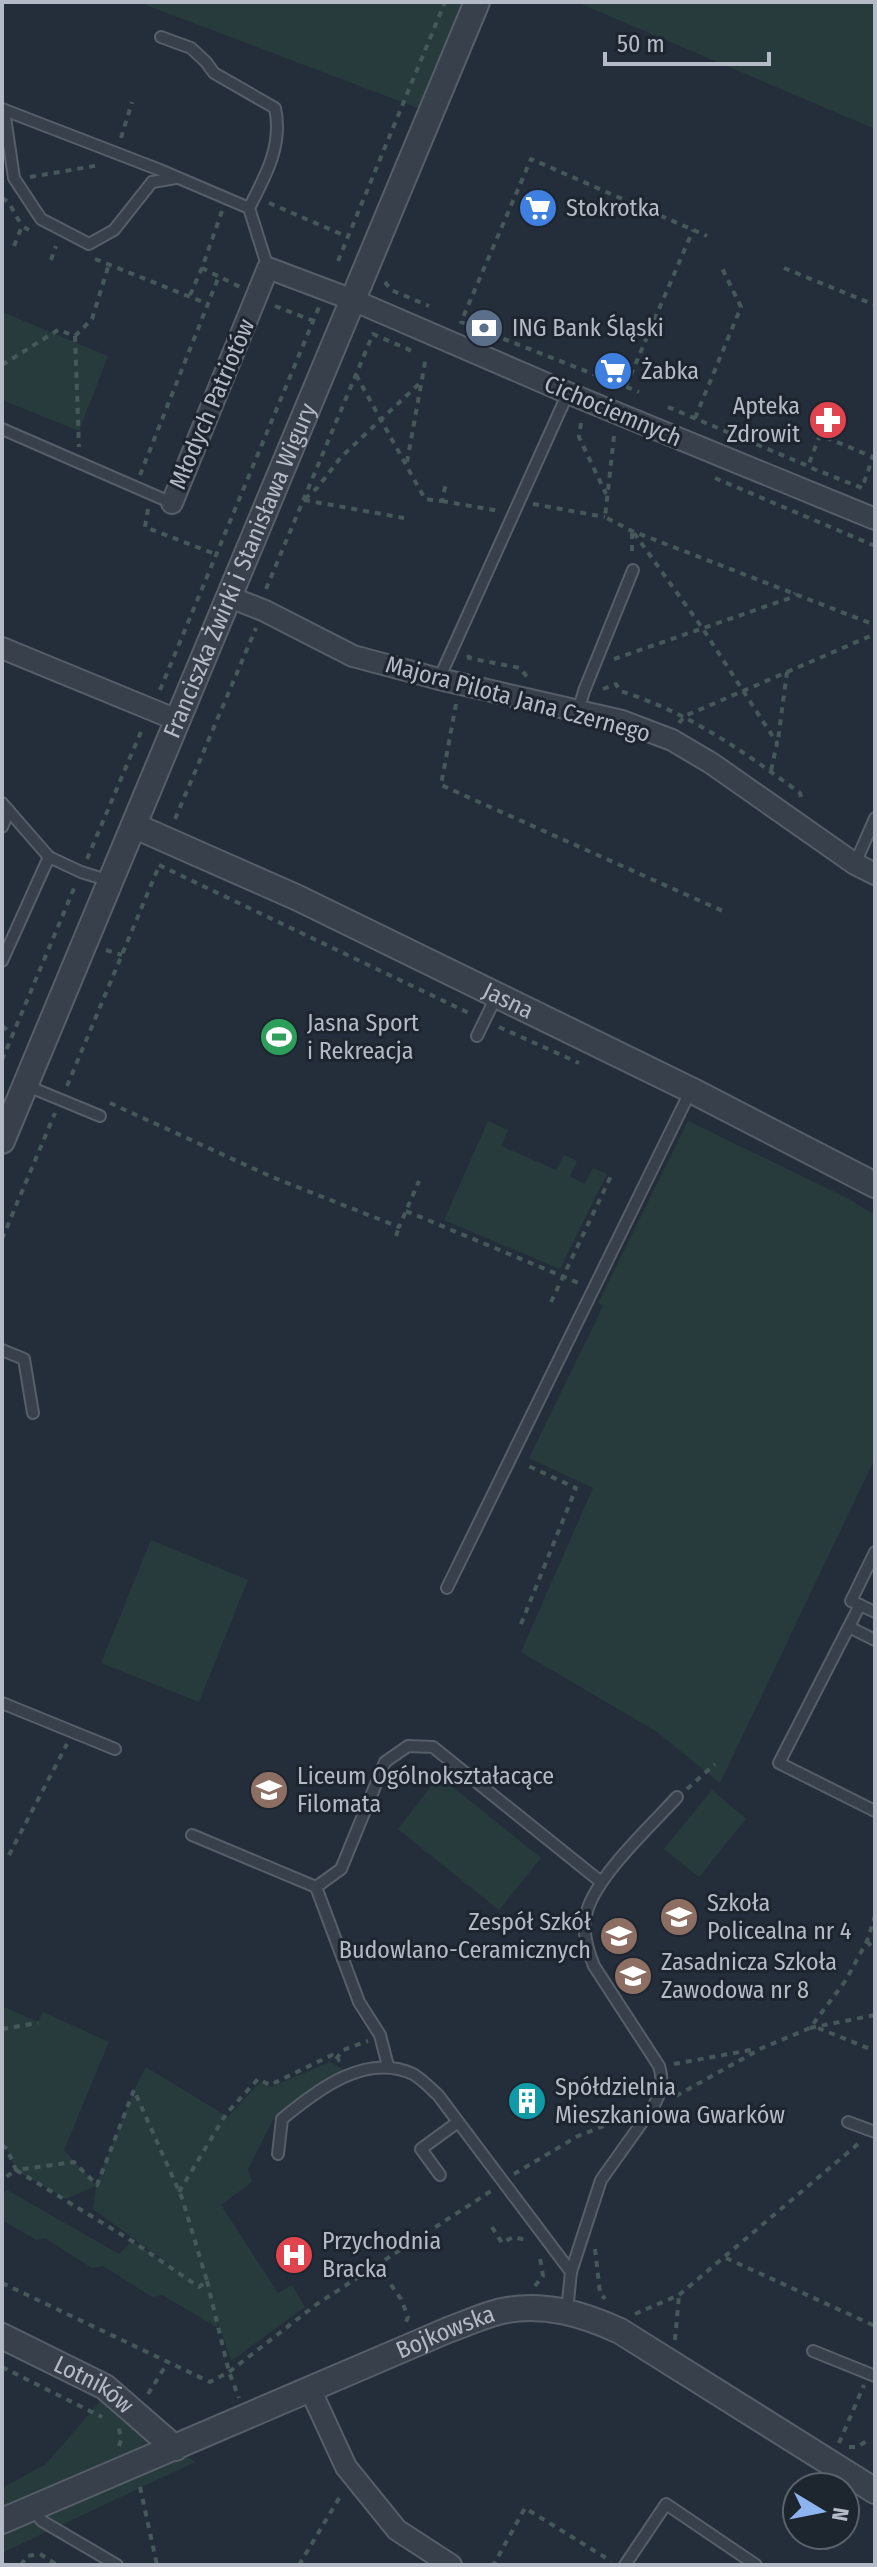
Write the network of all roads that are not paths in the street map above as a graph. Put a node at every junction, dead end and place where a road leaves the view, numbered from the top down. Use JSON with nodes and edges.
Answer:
{"nodes":[{"id":1,"x":477,"y":2,"type":"edge"},
{"id":2,"x":161,"y":37,"type":"dead end"},
{"id":3,"x":3,"y":110,"type":"edge"},
{"id":4,"x":177,"y":177,"type":"junction"},
{"id":5,"x":249,"y":208,"type":"junction"},
{"id":6,"x":268,"y":268,"type":"junction"},
{"id":7,"x":353,"y":300,"type":"junction"},
{"id":8,"x":568,"y":393,"type":"junction"},
{"id":9,"x":2,"y":429,"type":"edge"},
{"id":10,"x":172,"y":503,"type":"joint"},
{"id":11,"x":875,"y":519,"type":"edge"},
{"id":12,"x":633,"y":570,"type":"road end"},
{"id":13,"x":230,"y":597,"type":"junction"},
{"id":14,"x":2,"y":648,"type":"edge"},
{"id":15,"x":439,"y":679,"type":"junction"},
{"id":16,"x":578,"y":712,"type":"junction"},
{"id":17,"x":177,"y":720,"type":"junction"},
{"id":18,"x":5,"y":807,"type":"edge"},
{"id":19,"x":875,"y":818,"type":"edge"},
{"id":20,"x":135,"y":826,"type":"junction"},
{"id":21,"x":2,"y":827,"type":"edge"},
{"id":22,"x":49,"y":857,"type":"junction"},
{"id":23,"x":855,"y":864,"type":"junction"},
{"id":24,"x":875,"y":874,"type":"edge"},
{"id":25,"x":111,"y":882,"type":"junction"},
{"id":26,"x":2,"y":961,"type":"edge"},
{"id":27,"x":497,"y":995,"type":"junction"},
{"id":28,"x":477,"y":1036,"type":"dead end"},
{"id":29,"x":25,"y":1085,"type":"junction"},
{"id":30,"x":691,"y":1090,"type":"junction"},
{"id":31,"x":100,"y":1116,"type":"dead end"},
{"id":32,"x":2,"y":1141,"type":"edge"},
{"id":33,"x":875,"y":1185,"type":"edge"},
{"id":34,"x":2,"y":1350,"type":"edge"},
{"id":35,"x":33,"y":1413,"type":"dead end"},
{"id":36,"x":875,"y":1552,"type":"edge"},
{"id":37,"x":447,"y":1588,"type":"dead end"},
{"id":38,"x":860,"y":1605,"type":"junction"},
{"id":39,"x":875,"y":1612,"type":"edge"},
{"id":40,"x":849,"y":1627,"type":"junction"},
{"id":41,"x":875,"y":1640,"type":"edge"},
{"id":42,"x":2,"y":1703,"type":"edge"},
{"id":43,"x":115,"y":1749,"type":"dead end"},
{"id":44,"x":677,"y":1797,"type":"road end"},
{"id":45,"x":875,"y":1811,"type":"edge"},
{"id":46,"x":192,"y":1835,"type":"dead end"},
{"id":47,"x":601,"y":1882,"type":"junction"},
{"id":48,"x":316,"y":1887,"type":"junction"},
{"id":49,"x":388,"y":2066,"type":"junction"},
{"id":50,"x":458,"y":2122,"type":"junction"},
{"id":51,"x":848,"y":2122,"type":"dead end"},
{"id":52,"x":875,"y":2132,"type":"edge"},
{"id":53,"x":278,"y":2154,"type":"dead end"},
{"id":54,"x":440,"y":2175,"type":"dead end"},
{"id":55,"x":571,"y":2272,"type":"junction"},
{"id":56,"x":567,"y":2311,"type":"junction"},
{"id":57,"x":2,"y":2336,"type":"edge"},
{"id":58,"x":813,"y":2351,"type":"dead end"},
{"id":59,"x":872,"y":2374,"type":"edge"},
{"id":60,"x":310,"y":2389,"type":"junction"},
{"id":61,"x":175,"y":2448,"type":"junction"},
{"id":62,"x":872,"y":2481,"type":"edge"},
{"id":63,"x":31,"y":2508,"type":"junction"},
{"id":64,"x":2,"y":2521,"type":"edge"},
{"id":65,"x":619,"y":2564,"type":"edge"},
{"id":66,"x":117,"y":2565,"type":"edge"},
{"id":67,"x":451,"y":2565,"type":"edge"},
{"id":68,"x":756,"y":2565,"type":"edge"}],
"edges":[{"from":1,"to":7,"type":"street","name":"Franciszka Żwirki i Stanisława Wigury"},
{"from":2,"to":5,"type":"lane"},
{"from":3,"to":4,"type":"lane"},
{"from":3,"to":4,"type":"lane"},
{"from":4,"to":5,"type":"lane"},
{"from":5,"to":6,"type":"lane"},
{"from":6,"to":7,"type":"street"},
{"from":6,"to":10,"type":"street","name":"Młodych Patriotów"},
{"from":7,"to":8,"type":"street","name":"Cichociemnych"},
{"from":7,"to":13,"type":"street","name":"Franciszka Żwirki i Stanisława Wigury"},
{"from":8,"to":11,"type":"street","name":"Cichociemnych"},
{"from":8,"to":15,"type":"lane"},
{"from":9,"to":10,"type":"lane","name":"Młodych Patriotów"},
{"from":12,"to":16,"type":"lane"},
{"from":13,"to":15,"type":"street","name":"Majora Pilota Jana Czernego"},
{"from":13,"to":17,"type":"street","name":"Franciszka Żwirki i Stanisława Wigury"},
{"from":14,"to":17,"type":"street"},
{"from":15,"to":16,"type":"street","name":"Majora Pilota Jana Czernego"},
{"from":16,"to":23,"type":"street","name":"Majora Pilota Jana Czernego"},
{"from":17,"to":20,"type":"street","name":"Franciszka Żwirki i Stanisława Wigury"},
{"from":18,"to":21,"type":"lane"},
{"from":18,"to":22,"type":"lane"},
{"from":19,"to":23,"type":"lane"},
{"from":20,"to":25,"type":"street","name":"Franciszka Żwirki i Stanisława Wigury"},
{"from":20,"to":27,"type":"street","name":"Jasna"},
{"from":22,"to":25,"type":"lane"},
{"from":22,"to":26,"type":"lane"},
{"from":23,"to":24,"type":"street","name":"Majora Pilota Jana Czernego"},
{"from":25,"to":29,"type":"street","name":"Franciszka Żwirki i Stanisława Wigury"},
{"from":27,"to":28,"type":"lane"},
{"from":27,"to":30,"type":"street","name":"Jasna"},
{"from":29,"to":31,"type":"lane"},
{"from":29,"to":32,"type":"street","name":"Franciszka Żwirki i Stanisława Wigury"},
{"from":30,"to":33,"type":"street","name":"Jasna"},
{"from":30,"to":37,"type":"lane"},
{"from":34,"to":35,"type":"lane"},
{"from":36,"to":38,"type":"lane"},
{"from":38,"to":39,"type":"lane"},
{"from":38,"to":40,"type":"lane"},
{"from":40,"to":41,"type":"lane"},
{"from":40,"to":45,"type":"lane"},
{"from":42,"to":43,"type":"lane"},
{"from":44,"to":47,"type":"lane"},
{"from":46,"to":48,"type":"lane"},
{"from":47,"to":48,"type":"lane"},
{"from":47,"to":55,"type":"lane"},
{"from":48,"to":49,"type":"lane"},
{"from":49,"to":50,"type":"lane"},
{"from":49,"to":53,"type":"lane"},
{"from":50,"to":54,"type":"lane"},
{"from":50,"to":55,"type":"lane"},
{"from":51,"to":52,"type":"lane"},
{"from":55,"to":56,"type":"lane"},
{"from":56,"to":60,"type":"street","name":"Bojkowska"},
{"from":56,"to":62,"type":"street","name":"Bojkowska"},
{"from":57,"to":61,"type":"street","name":"Lotników"},
{"from":58,"to":59,"type":"lane"},
{"from":60,"to":61,"type":"street","name":"Bojkowska"},
{"from":60,"to":67,"type":"street"},
{"from":61,"to":63,"type":"street","name":"Bojkowska"},
{"from":63,"to":64,"type":"street","name":"Bojkowska"},
{"from":63,"to":66,"type":"lane"},
{"from":65,"to":68,"type":"lane"}]}
